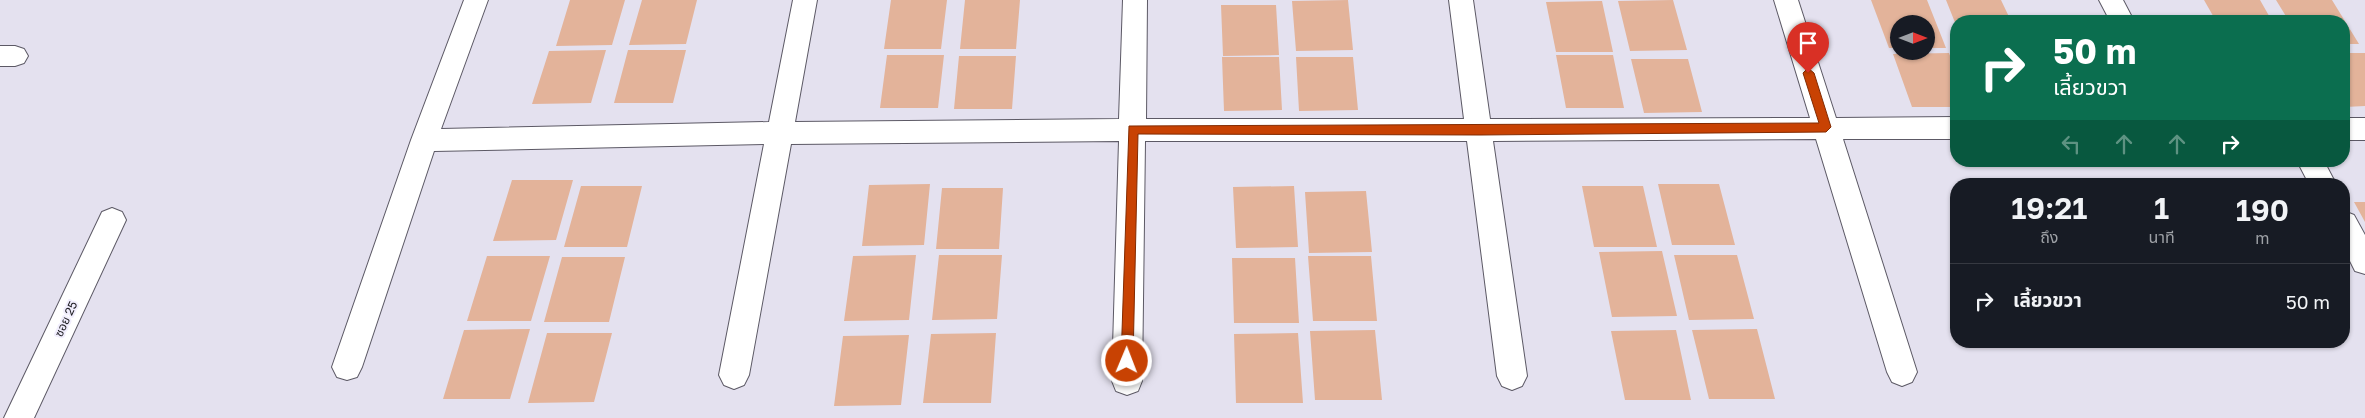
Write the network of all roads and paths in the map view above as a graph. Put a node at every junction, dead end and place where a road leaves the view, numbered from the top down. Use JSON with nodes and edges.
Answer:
{"nodes":[{"id":1,"x":476,"y":0,"type":"edge"},
{"id":2,"x":805,"y":0,"type":"edge"},
{"id":3,"x":1135,"y":0,"type":"edge"},
{"id":4,"x":1461,"y":0,"type":"edge"},
{"id":5,"x":1786,"y":0,"type":"edge"},
{"id":6,"x":2111,"y":0,"type":"edge"},
{"id":7,"x":2119,"y":15,"type":"edge"},
{"id":8,"x":1826,"y":127,"type":"junction"},
{"id":9,"x":1950,"y":128,"type":"edge"},
{"id":10,"x":2350,"y":129,"type":"edge"},
{"id":11,"x":2365,"y":129,"type":"edge"},
{"id":12,"x":1133,"y":130,"type":"junction"},
{"id":13,"x":1480,"y":130,"type":"junction"},
{"id":14,"x":780,"y":133,"type":"junction"},
{"id":15,"x":424,"y":140,"type":"junction"},
{"id":16,"x":2313,"y":167,"type":"edge"},
{"id":17,"x":2320,"y":178,"type":"edge"},
{"id":18,"x":112,"y":220,"type":"dead end"},
{"id":19,"x":2350,"y":234,"type":"edge"},
{"id":20,"x":2365,"y":262,"type":"edge"},
{"id":21,"x":347,"y":367,"type":"dead end"},
{"id":22,"x":1902,"y":372,"type":"dead end"},
{"id":23,"x":734,"y":374,"type":"dead end"},
{"id":24,"x":1512,"y":376,"type":"dead end"},
{"id":25,"x":1127,"y":380,"type":"dead end"},
{"id":26,"x":19,"y":418,"type":"edge"}],
"edges":[{"from":1,"to":15,"type":"street"},
{"from":2,"to":14,"type":"street"},
{"from":3,"to":12,"type":"street"},
{"from":4,"to":13,"type":"street"},
{"from":5,"to":8,"type":"street"},
{"from":6,"to":7,"type":"street"},
{"from":8,"to":9,"type":"street"},
{"from":8,"to":13,"type":"street"},
{"from":8,"to":22,"type":"street"},
{"from":10,"to":11,"type":"street"},
{"from":12,"to":13,"type":"street"},
{"from":12,"to":14,"type":"street"},
{"from":12,"to":25,"type":"street"},
{"from":13,"to":24,"type":"street"},
{"from":14,"to":15,"type":"street"},
{"from":14,"to":23,"type":"street"},
{"from":15,"to":21,"type":"street"},
{"from":16,"to":17,"type":"street"},
{"from":18,"to":26,"type":"street","name":"ซอย 25"},
{"from":19,"to":20,"type":"street"}]}
